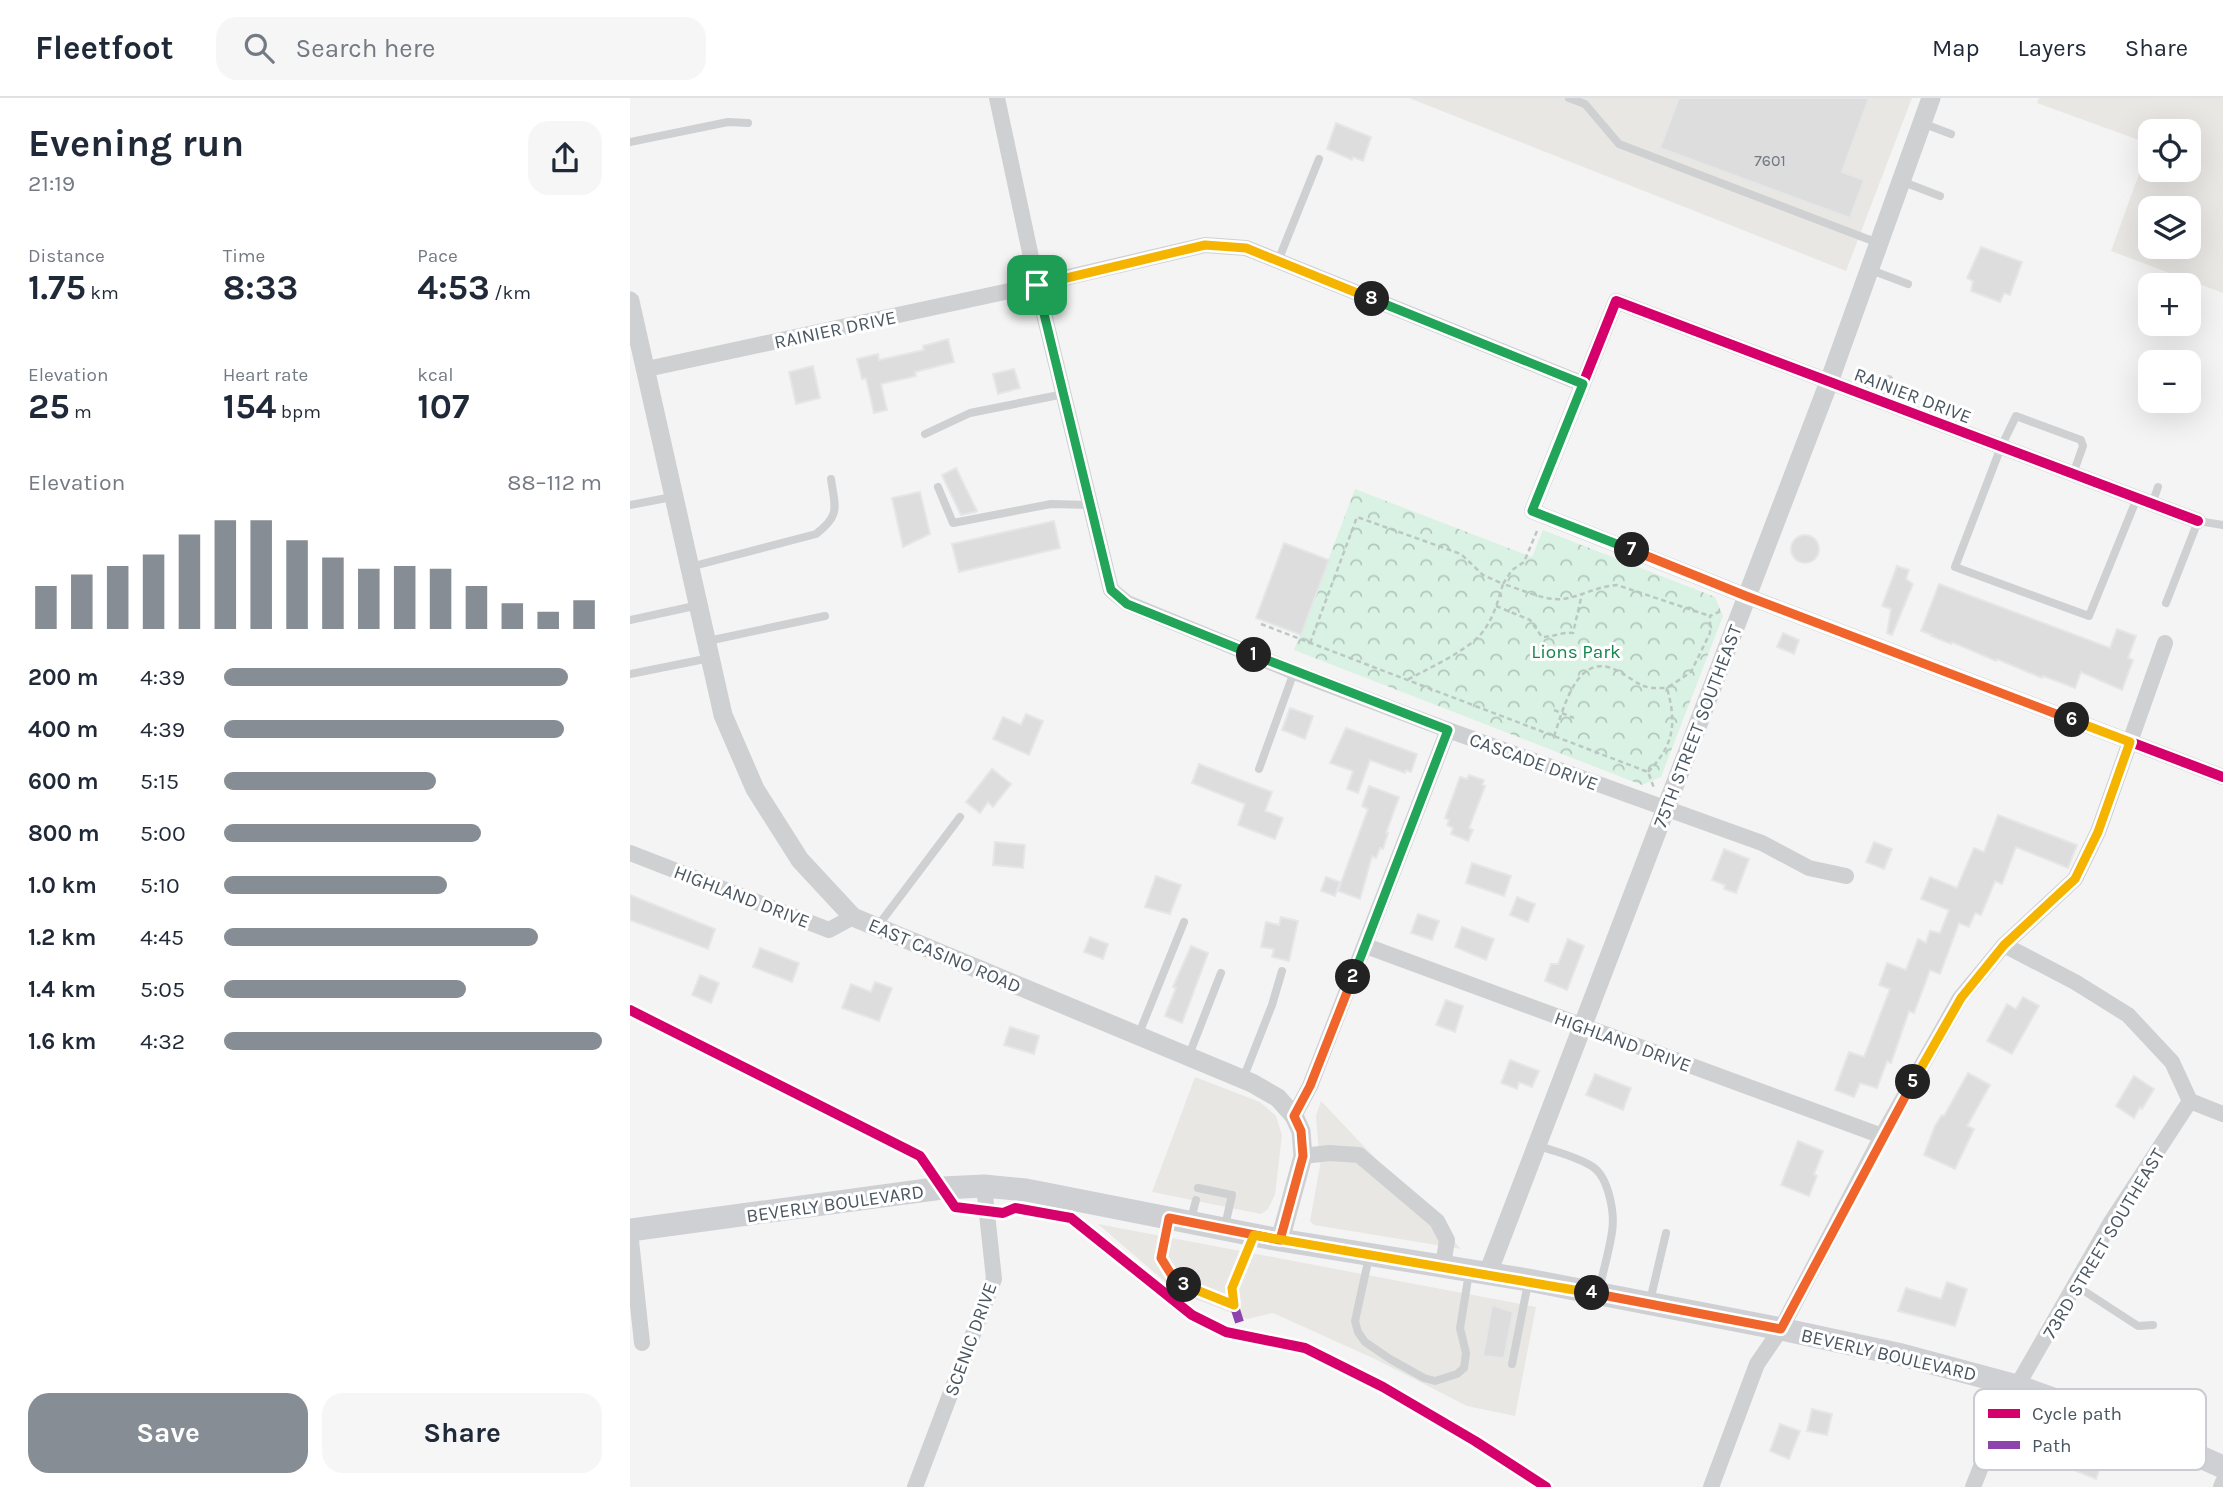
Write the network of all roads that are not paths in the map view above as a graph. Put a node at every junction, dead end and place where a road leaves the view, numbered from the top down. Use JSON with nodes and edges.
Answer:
{"nodes":[{"id":1,"x":997,"y":98,"type":"edge"},
{"id":2,"x":1569,"y":98,"type":"edge"},
{"id":3,"x":1931,"y":98,"type":"edge"},
{"id":4,"x":748,"y":123,"type":"dead end"},
{"id":5,"x":1922,"y":123,"type":"junction"},
{"id":6,"x":1951,"y":134,"type":"dead end"},
{"id":7,"x":630,"y":142,"type":"edge"},
{"id":8,"x":1319,"y":159,"type":"dead end"},
{"id":9,"x":1901,"y":181,"type":"junction"},
{"id":10,"x":1940,"y":196,"type":"dead end"},
{"id":11,"x":1878,"y":243,"type":"junction"},
{"id":12,"x":1278,"y":261,"type":"junction"},
{"id":13,"x":1869,"y":270,"type":"junction"},
{"id":14,"x":1908,"y":284,"type":"dead end"},
{"id":15,"x":1028,"y":287,"type":"junction"},
{"id":16,"x":630,"y":301,"type":"edge"},
{"id":17,"x":647,"y":369,"type":"junction"},
{"id":18,"x":1889,"y":379,"type":"dead end"},
{"id":19,"x":1829,"y":382,"type":"junction"},
{"id":20,"x":1583,"y":384,"type":"junction"},
{"id":21,"x":1064,"y":394,"type":"junction"},
{"id":22,"x":1881,"y":401,"type":"junction"},
{"id":23,"x":925,"y":434,"type":"dead end"},
{"id":24,"x":2001,"y":447,"type":"junction"},
{"id":25,"x":2073,"y":474,"type":"junction"},
{"id":26,"x":831,"y":479,"type":"dead end"},
{"id":27,"x":938,"y":487,"type":"dead end"},
{"id":28,"x":2158,"y":487,"type":"dead end"},
{"id":29,"x":675,"y":496,"type":"junction"},
{"id":30,"x":2137,"y":498,"type":"junction"},
{"id":31,"x":2152,"y":504,"type":"junction"},
{"id":32,"x":630,"y":505,"type":"edge"},
{"id":33,"x":1091,"y":505,"type":"junction"},
{"id":34,"x":2198,"y":521,"type":"junction"},
{"id":35,"x":2223,"y":525,"type":"edge"},
{"id":36,"x":690,"y":567,"type":"junction"},
{"id":37,"x":1746,"y":596,"type":"junction"},
{"id":38,"x":2166,"y":603,"type":"dead end"},
{"id":39,"x":699,"y":605,"type":"junction"},
{"id":40,"x":825,"y":617,"type":"dead end"},
{"id":41,"x":630,"y":620,"type":"edge"},
{"id":42,"x":2165,"y":643,"type":"dead end"},
{"id":43,"x":709,"y":650,"type":"junction"},
{"id":44,"x":1294,"y":672,"type":"junction"},
{"id":45,"x":630,"y":674,"type":"edge"},
{"id":46,"x":1448,"y":730,"type":"junction"},
{"id":47,"x":2130,"y":742,"type":"junction"},
{"id":48,"x":1259,"y":769,"type":"dead end"},
{"id":49,"x":2223,"y":778,"type":"edge"},
{"id":50,"x":1664,"y":808,"type":"junction"},
{"id":51,"x":960,"y":817,"type":"dead end"},
{"id":52,"x":630,"y":853,"type":"edge"},
{"id":53,"x":1846,"y":876,"type":"dead end"},
{"id":54,"x":853,"y":917,"type":"junction"},
{"id":55,"x":1184,"y":922,"type":"dead end"},
{"id":56,"x":877,"y":927,"type":"junction"},
{"id":57,"x":2004,"y":945,"type":"junction"},
{"id":58,"x":1366,"y":946,"type":"junction"},
{"id":59,"x":1282,"y":971,"type":"dead end"},
{"id":60,"x":1222,"y":973,"type":"dead end"},
{"id":61,"x":1582,"y":1026,"type":"junction"},
{"id":62,"x":1138,"y":1036,"type":"junction"},
{"id":63,"x":1188,"y":1056,"type":"junction"},
{"id":64,"x":1243,"y":1079,"type":"junction"},
{"id":65,"x":2190,"y":1101,"type":"junction"},
{"id":66,"x":2223,"y":1114,"type":"edge"},
{"id":67,"x":1294,"y":1116,"type":"junction"},
{"id":68,"x":1882,"y":1136,"type":"junction"},
{"id":69,"x":1536,"y":1145,"type":"junction"},
{"id":70,"x":1303,"y":1156,"type":"junction"},
{"id":71,"x":984,"y":1186,"type":"junction"},
{"id":72,"x":1198,"y":1188,"type":"dead end"},
{"id":73,"x":1185,"y":1213,"type":"junction"},
{"id":74,"x":1225,"y":1229,"type":"junction"},
{"id":75,"x":630,"y":1231,"type":"edge"},
{"id":76,"x":1666,"y":1233,"type":"dead end"},
{"id":77,"x":1254,"y":1235,"type":"junction"},
{"id":78,"x":1280,"y":1240,"type":"junction"},
{"id":79,"x":1370,"y":1255,"type":"junction"},
{"id":80,"x":1443,"y":1266,"type":"junction"},
{"id":81,"x":1479,"y":1272,"type":"junction"},
{"id":82,"x":1528,"y":1280,"type":"junction"},
{"id":83,"x":2075,"y":1285,"type":"junction"},
{"id":84,"x":1599,"y":1294,"type":"junction"},
{"id":85,"x":1650,"y":1303,"type":"junction"},
{"id":86,"x":2153,"y":1325,"type":"dead end"},
{"id":87,"x":1781,"y":1329,"type":"junction"},
{"id":88,"x":642,"y":1343,"type":"dead end"},
{"id":89,"x":1512,"y":1364,"type":"dead end"},
{"id":90,"x":2010,"y":1384,"type":"junction"},
{"id":91,"x":2008,"y":1389,"type":"edge"},
{"id":92,"x":2024,"y":1389,"type":"edge"},
{"id":93,"x":2206,"y":1459,"type":"edge"},
{"id":94,"x":2223,"y":1467,"type":"edge"},
{"id":95,"x":1980,"y":1470,"type":"edge"},
{"id":96,"x":915,"y":1487,"type":"edge"},
{"id":97,"x":1710,"y":1487,"type":"edge"},
{"id":98,"x":1973,"y":1487,"type":"edge"}],
"edges":[{"from":1,"to":15,"type":"street","name":"CASCADE DRIVE"},
{"from":2,"to":11,"type":"lane"},
{"from":3,"to":5,"type":"street","name":"75TH STREET SOUTHEAST"},
{"from":4,"to":7,"type":"lane"},
{"from":5,"to":6,"type":"lane"},
{"from":5,"to":9,"type":"street","name":"75TH STREET SOUTHEAST"},
{"from":8,"to":12,"type":"lane"},
{"from":9,"to":10,"type":"lane"},
{"from":9,"to":11,"type":"street","name":"75TH STREET SOUTHEAST"},
{"from":11,"to":13,"type":"street","name":"75TH STREET SOUTHEAST"},
{"from":12,"to":15,"type":"street","name":"RAINIER DRIVE"},
{"from":12,"to":20,"type":"street","name":"RAINIER DRIVE"},
{"from":13,"to":14,"type":"lane"},
{"from":13,"to":19,"type":"street","name":"75TH STREET SOUTHEAST"},
{"from":15,"to":17,"type":"street","name":"RAINIER DRIVE"},
{"from":15,"to":21,"type":"street","name":"CASCADE DRIVE"},
{"from":16,"to":17,"type":"street","name":"EAST CASINO ROAD"},
{"from":17,"to":29,"type":"street","name":"EAST CASINO ROAD"},
{"from":18,"to":22,"type":"lane"},
{"from":19,"to":20,"type":"street","name":"RAINIER DRIVE"},
{"from":19,"to":22,"type":"street","name":"RAINIER DRIVE"},
{"from":19,"to":37,"type":"street","name":"75TH STREET SOUTHEAST"},
{"from":20,"to":37,"type":"street"},
{"from":21,"to":23,"type":"lane"},
{"from":21,"to":33,"type":"street","name":"CASCADE DRIVE"},
{"from":22,"to":24,"type":"street","name":"RAINIER DRIVE"},
{"from":24,"to":25,"type":"street","name":"RAINIER DRIVE"},
{"from":24,"to":25,"type":"lane"},
{"from":24,"to":30,"type":"lane"},
{"from":25,"to":30,"type":"street","name":"RAINIER DRIVE"},
{"from":26,"to":36,"type":"lane"},
{"from":27,"to":33,"type":"lane"},
{"from":28,"to":31,"type":"lane"},
{"from":29,"to":32,"type":"lane"},
{"from":29,"to":36,"type":"street","name":"EAST CASINO ROAD"},
{"from":30,"to":31,"type":"street","name":"RAINIER DRIVE"},
{"from":31,"to":34,"type":"street","name":"RAINIER DRIVE"},
{"from":33,"to":44,"type":"street","name":"CASCADE DRIVE"},
{"from":34,"to":35,"type":"lane"},
{"from":34,"to":38,"type":"lane"},
{"from":36,"to":39,"type":"street","name":"EAST CASINO ROAD"},
{"from":37,"to":47,"type":"street"},
{"from":37,"to":50,"type":"street","name":"75TH STREET SOUTHEAST"},
{"from":39,"to":41,"type":"lane"},
{"from":39,"to":43,"type":"street","name":"EAST CASINO ROAD"},
{"from":40,"to":43,"type":"lane"},
{"from":42,"to":47,"type":"street"},
{"from":43,"to":45,"type":"lane"},
{"from":43,"to":54,"type":"street","name":"EAST CASINO ROAD"},
{"from":44,"to":46,"type":"street","name":"CASCADE DRIVE"},
{"from":44,"to":48,"type":"lane"},
{"from":46,"to":50,"type":"street","name":"CASCADE DRIVE"},
{"from":46,"to":58,"type":"street"},
{"from":47,"to":49,"type":"street"},
{"from":47,"to":57,"type":"street"},
{"from":50,"to":53,"type":"street","name":"CASCADE DRIVE"},
{"from":50,"to":61,"type":"street","name":"75TH STREET SOUTHEAST"},
{"from":51,"to":56,"type":"lane"},
{"from":52,"to":54,"type":"street","name":"HIGHLAND DRIVE"},
{"from":54,"to":56,"type":"street","name":"EAST CASINO ROAD"},
{"from":55,"to":62,"type":"lane"},
{"from":56,"to":62,"type":"street","name":"EAST CASINO ROAD"},
{"from":57,"to":65,"type":"street"},
{"from":57,"to":68,"type":"street"},
{"from":58,"to":61,"type":"street","name":"HIGHLAND DRIVE"},
{"from":58,"to":67,"type":"street"},
{"from":59,"to":64,"type":"lane"},
{"from":60,"to":63,"type":"lane"},
{"from":61,"to":68,"type":"street","name":"HIGHLAND DRIVE"},
{"from":61,"to":69,"type":"street","name":"75TH STREET SOUTHEAST"},
{"from":62,"to":63,"type":"street","name":"EAST CASINO ROAD"},
{"from":63,"to":64,"type":"street","name":"EAST CASINO ROAD"},
{"from":64,"to":67,"type":"street","name":"EAST CASINO ROAD"},
{"from":65,"to":66,"type":"street"},
{"from":65,"to":83,"type":"street","name":"73RD STREET SOUTHEAST"},
{"from":67,"to":70,"type":"street"},
{"from":68,"to":87,"type":"street"},
{"from":69,"to":81,"type":"street","name":"75TH STREET SOUTHEAST"},
{"from":69,"to":84,"type":"lane"},
{"from":70,"to":78,"type":"street"},
{"from":70,"to":80,"type":"street"},
{"from":71,"to":73,"type":"main road","name":"BEVERLY BOULEVARD"},
{"from":71,"to":75,"type":"main road","name":"BEVERLY BOULEVARD"},
{"from":71,"to":96,"type":"street","name":"SCENIC DRIVE"},
{"from":72,"to":74,"type":"lane"},
{"from":73,"to":74,"type":"main road","name":"BEVERLY BOULEVARD"},
{"from":73,"to":77,"type":"lane"},
{"from":74,"to":77,"type":"main road","name":"BEVERLY BOULEVARD"},
{"from":75,"to":88,"type":"street"},
{"from":76,"to":85,"type":"lane"},
{"from":77,"to":78,"type":"main road","name":"BEVERLY BOULEVARD"},
{"from":78,"to":79,"type":"main road","name":"BEVERLY BOULEVARD"},
{"from":79,"to":80,"type":"main road","name":"BEVERLY BOULEVARD"},
{"from":79,"to":81,"type":"lane"},
{"from":80,"to":81,"type":"main road","name":"BEVERLY BOULEVARD"},
{"from":81,"to":82,"type":"main road","name":"BEVERLY BOULEVARD"},
{"from":82,"to":84,"type":"main road","name":"BEVERLY BOULEVARD"},
{"from":82,"to":89,"type":"lane"},
{"from":83,"to":86,"type":"lane"},
{"from":83,"to":90,"type":"street","name":"73RD STREET SOUTHEAST"},
{"from":84,"to":85,"type":"main road","name":"BEVERLY BOULEVARD"},
{"from":85,"to":87,"type":"main road","name":"BEVERLY BOULEVARD"},
{"from":87,"to":90,"type":"main road","name":"BEVERLY BOULEVARD"},
{"from":87,"to":97,"type":"street"},
{"from":90,"to":91,"type":"street","name":"73RD STREET SOUTHEAST"},
{"from":90,"to":92,"type":"main road","name":"BEVERLY BOULEVARD"},
{"from":93,"to":94,"type":"main road","name":"BEVERLY BOULEVARD"},
{"from":95,"to":98,"type":"street","name":"73RD STREET SOUTHEAST"}]}
